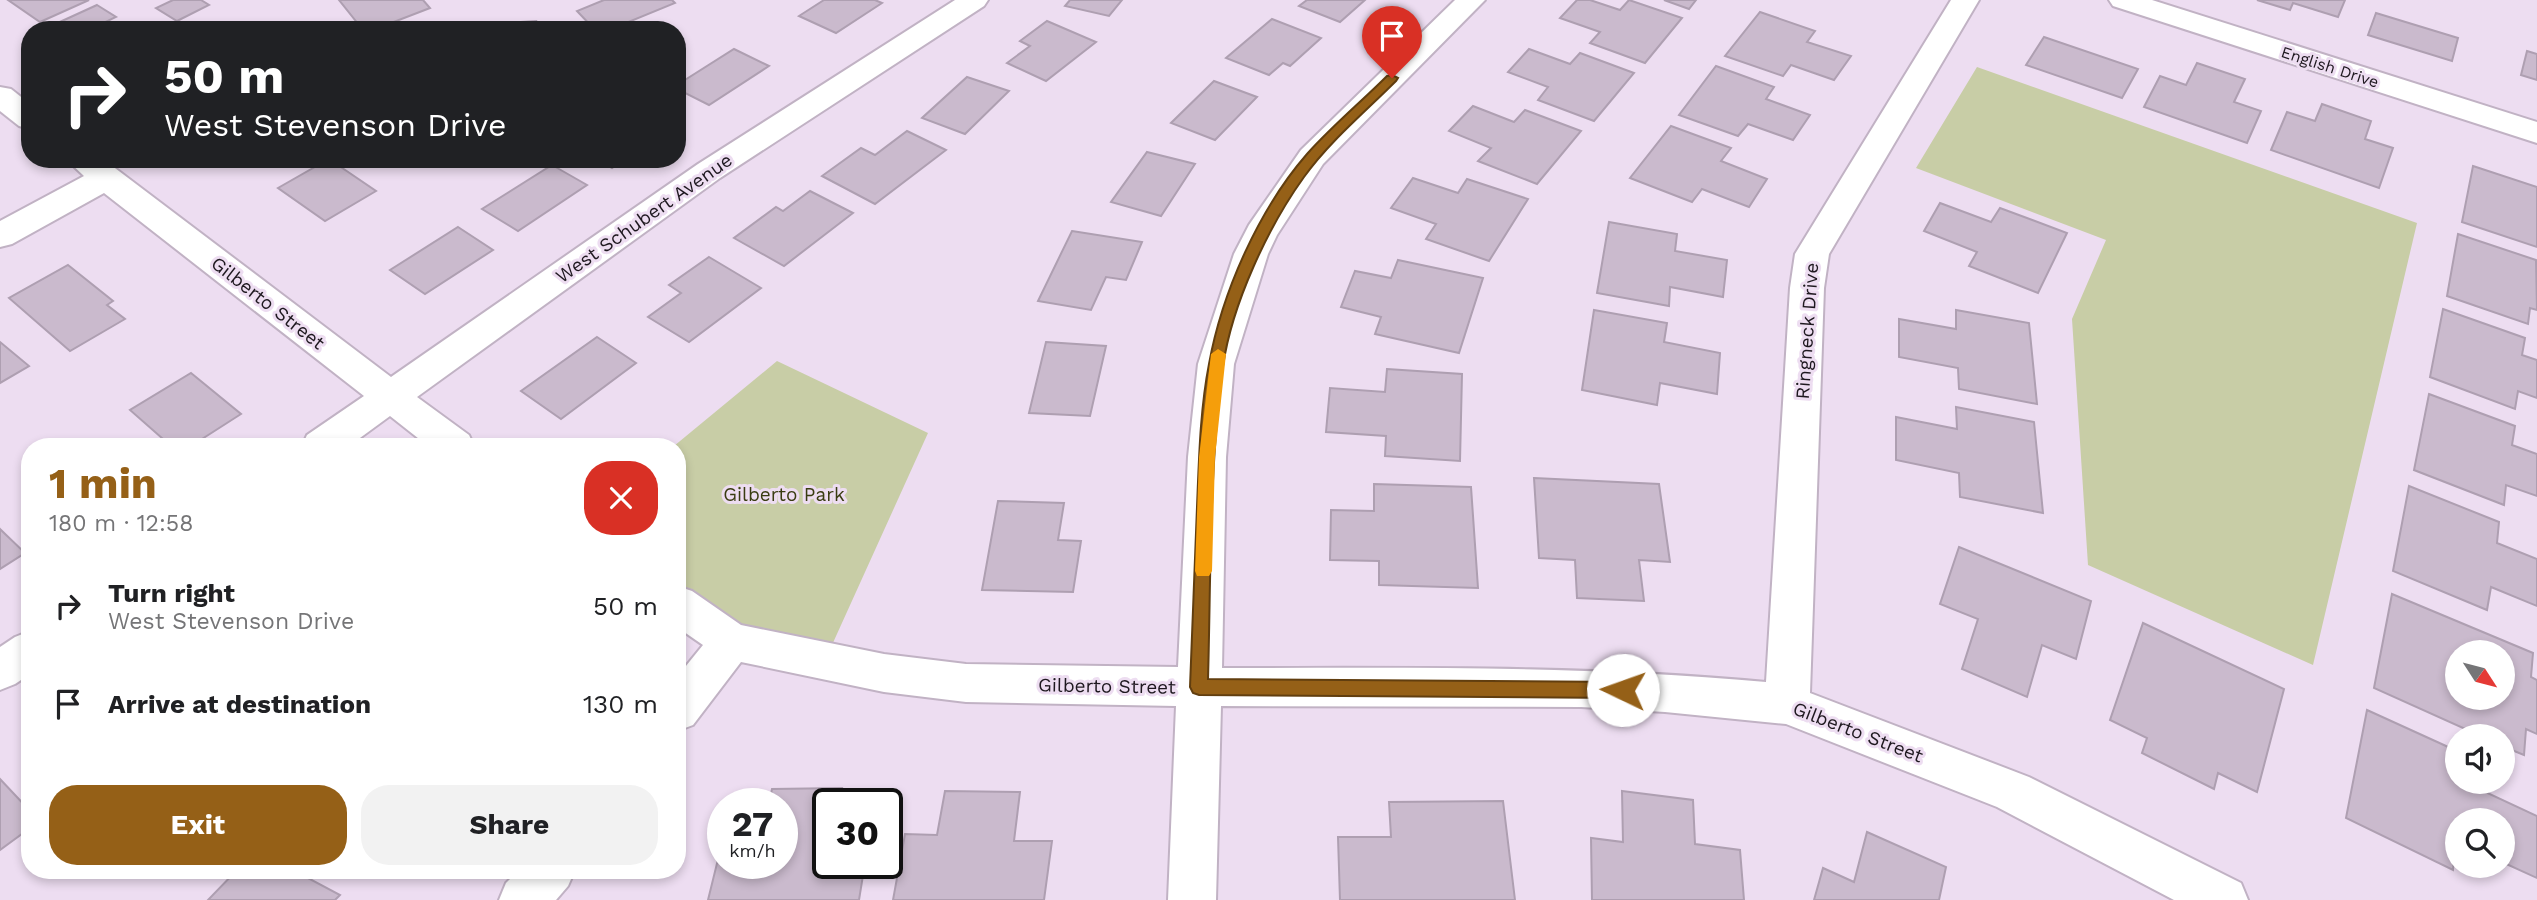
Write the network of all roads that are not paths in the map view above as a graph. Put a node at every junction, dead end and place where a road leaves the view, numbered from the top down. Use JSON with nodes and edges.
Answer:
{"nodes":[{"id":1,"x":974,"y":0,"type":"edge"},
{"id":2,"x":1471,"y":0,"type":"edge"},
{"id":3,"x":1965,"y":0,"type":"edge"},
{"id":4,"x":2123,"y":0,"type":"edge"},
{"id":5,"x":0,"y":96,"type":"edge"},
{"id":6,"x":21,"y":112,"type":"edge"},
{"id":7,"x":2537,"y":133,"type":"edge"},
{"id":8,"x":94,"y":169,"type":"edge"},
{"id":9,"x":0,"y":236,"type":"edge"},
{"id":10,"x":391,"y":398,"type":"junction"},
{"id":11,"x":333,"y":438,"type":"edge"},
{"id":12,"x":444,"y":438,"type":"edge"},
{"id":13,"x":686,"y":610,"type":"edge"},
{"id":14,"x":730,"y":641,"type":"junction"},
{"id":15,"x":21,"y":656,"type":"edge"},
{"id":16,"x":0,"y":671,"type":"edge"},
{"id":17,"x":1199,"y":687,"type":"junction"},
{"id":18,"x":686,"y":699,"type":"edge"},
{"id":19,"x":1787,"y":704,"type":"junction"},
{"id":20,"x":543,"y":879,"type":"edge"},
{"id":21,"x":523,"y":900,"type":"edge"},
{"id":22,"x":1192,"y":900,"type":"edge"},
{"id":23,"x":2224,"y":900,"type":"edge"}],
"edges":[{"from":1,"to":10,"type":"street","name":"West Schubert Avenue"},
{"from":2,"to":17,"type":"street"},
{"from":3,"to":19,"type":"street","name":"Ringneck Drive"},
{"from":4,"to":7,"type":"street","name":"English Drive"},
{"from":5,"to":6,"type":"street"},
{"from":8,"to":9,"type":"street"},
{"from":8,"to":10,"type":"street","name":"Gilberto Street"},
{"from":10,"to":11,"type":"street","name":"West Schubert Avenue"},
{"from":10,"to":12,"type":"street","name":"Gilberto Street"},
{"from":13,"to":14,"type":"street","name":"Gilberto Street"},
{"from":14,"to":17,"type":"street","name":"Gilberto Street"},
{"from":14,"to":18,"type":"street"},
{"from":15,"to":16,"type":"street"},
{"from":17,"to":19,"type":"street","name":"Gilberto Street"},
{"from":17,"to":22,"type":"street"},
{"from":19,"to":23,"type":"street","name":"Gilberto Street"},
{"from":20,"to":21,"type":"street"}]}
